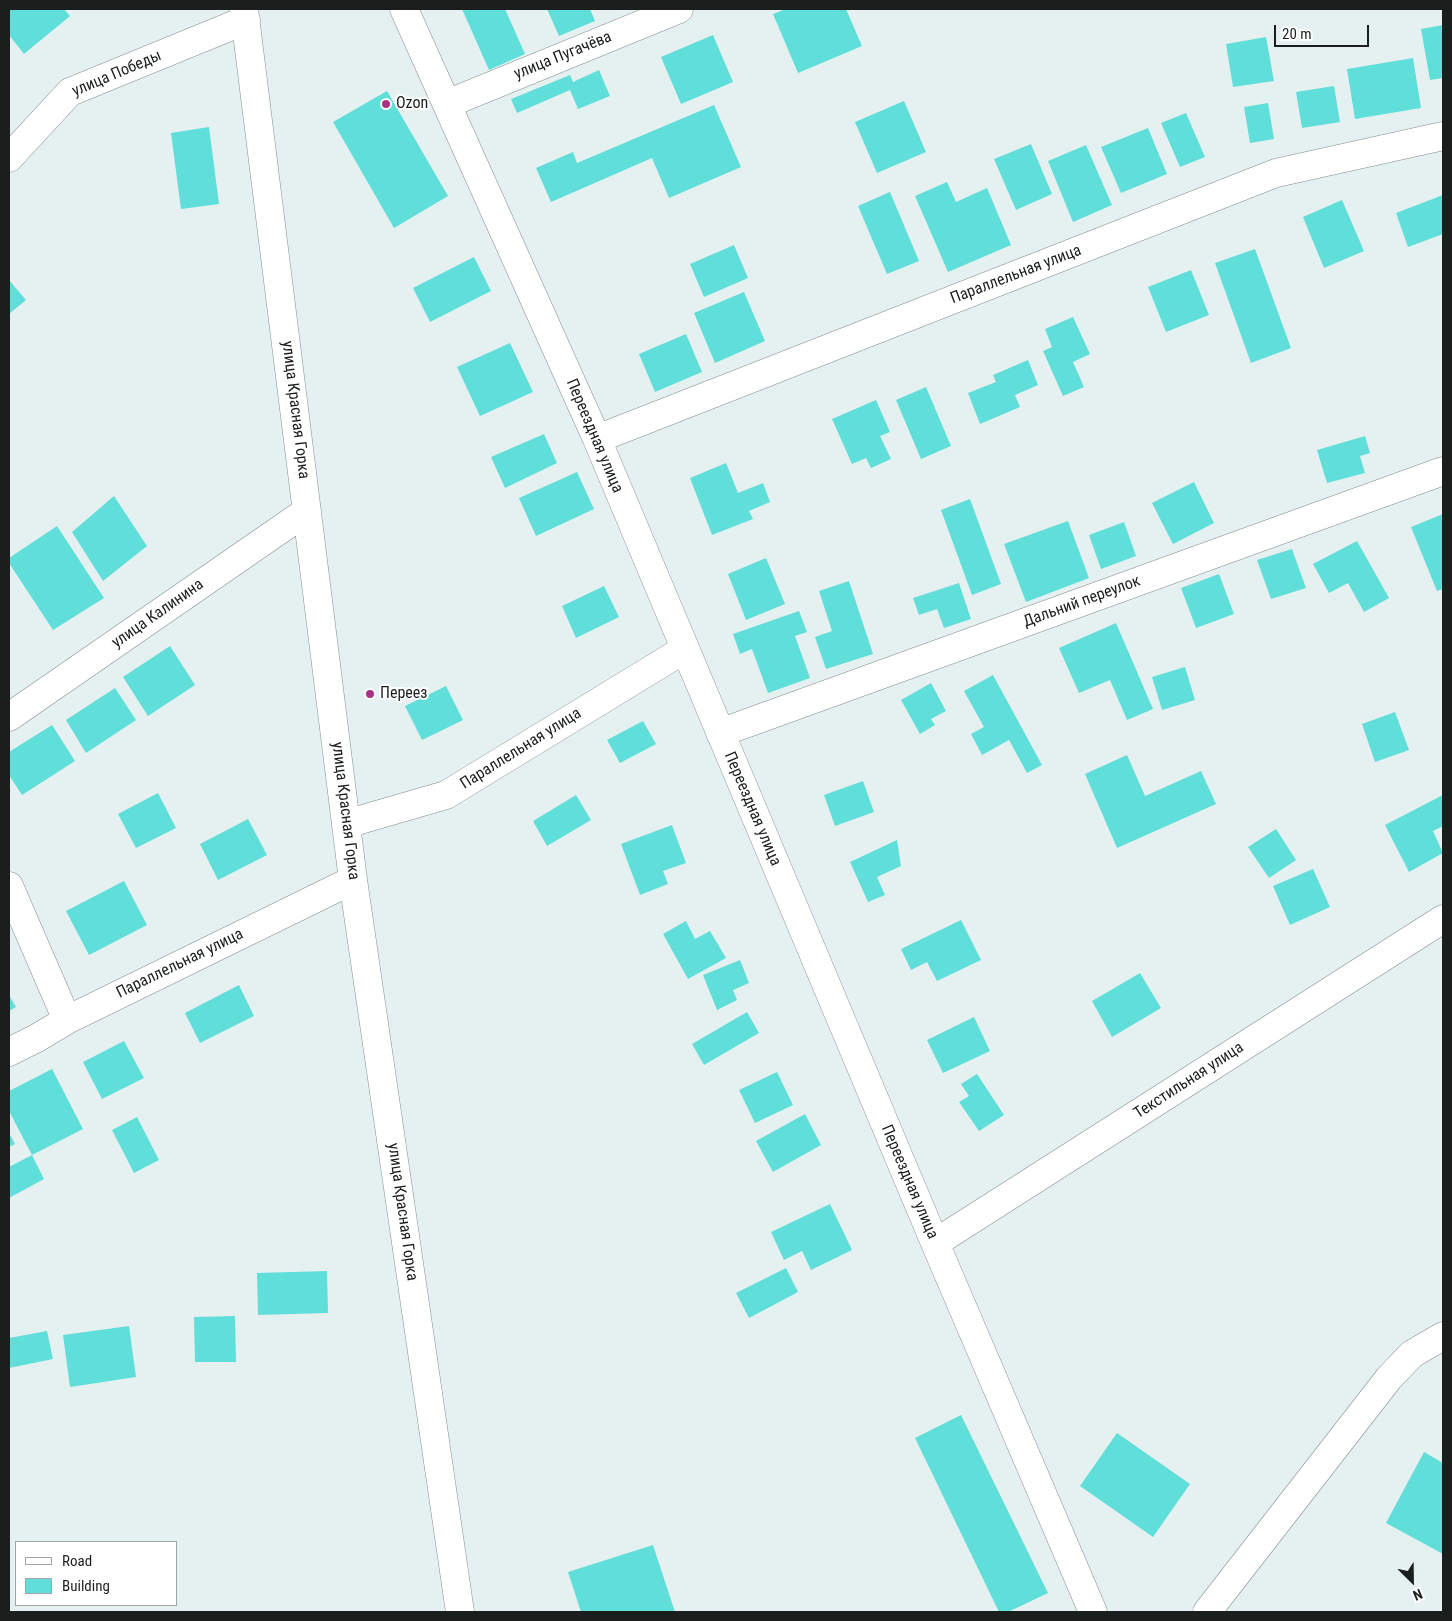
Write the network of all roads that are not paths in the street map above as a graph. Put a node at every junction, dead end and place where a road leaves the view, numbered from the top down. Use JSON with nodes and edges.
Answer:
{"nodes":[{"id":1,"x":404,"y":9,"type":"edge"},
{"id":2,"x":679,"y":9,"type":"edge"},
{"id":3,"x":245,"y":15,"type":"edge"},
{"id":4,"x":447,"y":104,"type":"junction"},
{"id":5,"x":1443,"y":136,"type":"edge"},
{"id":6,"x":9,"y":158,"type":"edge"},
{"id":7,"x":597,"y":440,"type":"junction"},
{"id":8,"x":1443,"y":471,"type":"edge"},
{"id":9,"x":307,"y":511,"type":"junction"},
{"id":10,"x":684,"y":649,"type":"junction"},
{"id":11,"x":9,"y":717,"type":"edge"},
{"id":12,"x":720,"y":733,"type":"junction"},
{"id":13,"x":346,"y":824,"type":"junction"},
{"id":14,"x":353,"y":880,"type":"junction"},
{"id":15,"x":9,"y":886,"type":"edge"},
{"id":16,"x":1443,"y":919,"type":"edge"},
{"id":17,"x":67,"y":1020,"type":"junction"},
{"id":18,"x":9,"y":1052,"type":"edge"},
{"id":19,"x":935,"y":1243,"type":"junction"},
{"id":20,"x":1443,"y":1336,"type":"edge"},
{"id":21,"x":460,"y":1612,"type":"edge"},
{"id":22,"x":1093,"y":1612,"type":"edge"},
{"id":23,"x":1207,"y":1612,"type":"edge"}],
"edges":[{"from":1,"to":4,"type":"street","name":"Переездная улица"},
{"from":2,"to":4,"type":"street","name":"улица Пугачёва"},
{"from":3,"to":6,"type":"street","name":"улица Победы"},
{"from":3,"to":9,"type":"street","name":"улица Красная Горка"},
{"from":4,"to":7,"type":"street","name":"Переездная улица"},
{"from":5,"to":7,"type":"street","name":"Параллельная улица"},
{"from":7,"to":10,"type":"street","name":"Переездная улица"},
{"from":8,"to":12,"type":"street","name":"Дальний переулок"},
{"from":9,"to":11,"type":"street","name":"улица Калинина"},
{"from":9,"to":13,"type":"street","name":"улица Красная Горка"},
{"from":10,"to":12,"type":"street","name":"Переездная улица"},
{"from":10,"to":13,"type":"street","name":"Параллельная улица"},
{"from":12,"to":19,"type":"street","name":"Переездная улица"},
{"from":13,"to":14,"type":"street","name":"улица Красная Горка"},
{"from":14,"to":17,"type":"street","name":"Параллельная улица"},
{"from":14,"to":21,"type":"street","name":"улица Красная Горка"},
{"from":15,"to":17,"type":"street"},
{"from":16,"to":19,"type":"street","name":"Текстильная улица"},
{"from":17,"to":18,"type":"street","name":"Параллельная улица"},
{"from":19,"to":22,"type":"street","name":"Переездная улица"},
{"from":20,"to":23,"type":"street"}]}
